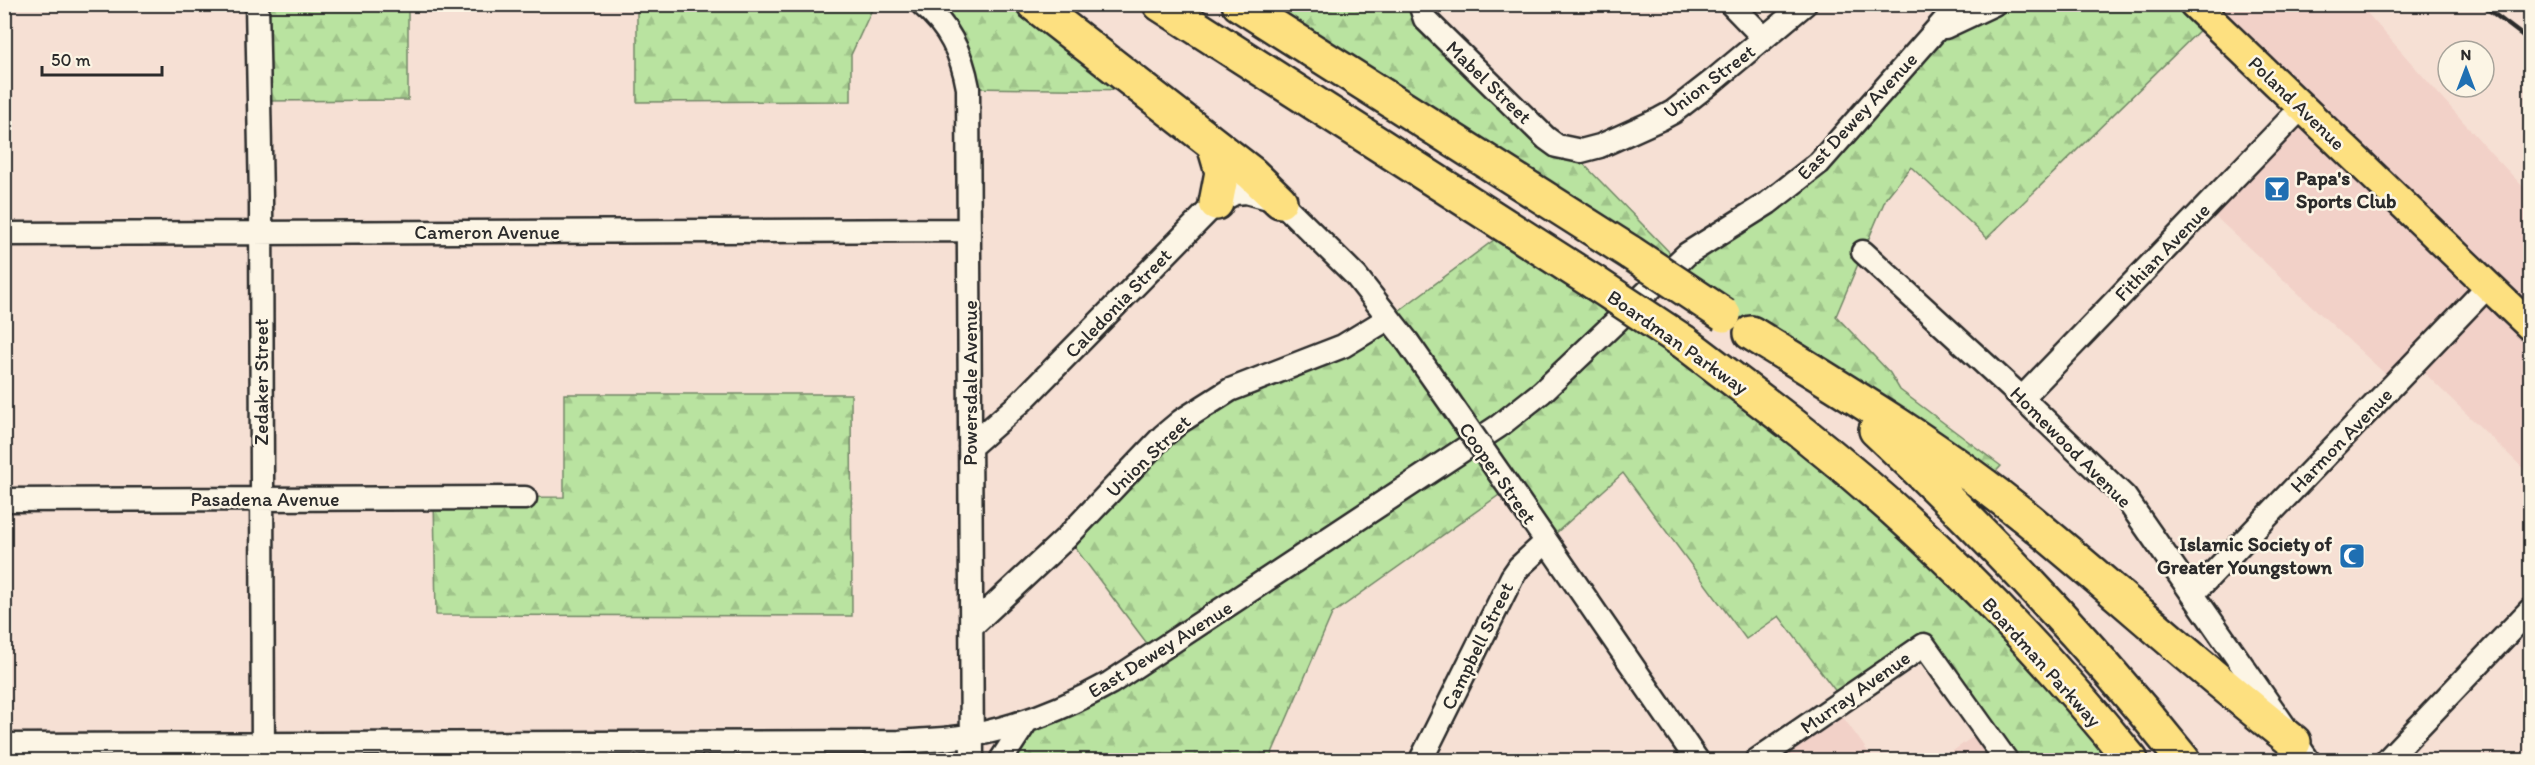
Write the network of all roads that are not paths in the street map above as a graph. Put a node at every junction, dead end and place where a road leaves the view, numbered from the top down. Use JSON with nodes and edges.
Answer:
{"nodes":[{"id":1,"x":257,"y":4,"type":"edge"},
{"id":2,"x":1034,"y":4,"type":"edge"},
{"id":3,"x":1160,"y":4,"type":"edge"},
{"id":4,"x":1239,"y":4,"type":"edge"},
{"id":5,"x":1420,"y":4,"type":"edge"},
{"id":6,"x":1731,"y":4,"type":"edge"},
{"id":7,"x":1805,"y":4,"type":"edge"},
{"id":8,"x":1959,"y":4,"type":"edge"},
{"id":9,"x":1994,"y":4,"type":"edge"},
{"id":10,"x":2194,"y":4,"type":"edge"},
{"id":11,"x":928,"y":10,"type":"edge"},
{"id":12,"x":1934,"y":33,"type":"junction"},
{"id":13,"x":1764,"y":38,"type":"junction"},
{"id":14,"x":2302,"y":107,"type":"junction"},
{"id":15,"x":1214,"y":145,"type":"junction"},
{"id":16,"x":1570,"y":150,"type":"joint"},
{"id":17,"x":1280,"y":201,"type":"junction"},
{"id":18,"x":1216,"y":203,"type":"junction"},
{"id":19,"x":969,"y":230,"type":"junction"},
{"id":20,"x":261,"y":233,"type":"junction"},
{"id":21,"x":4,"y":234,"type":"edge"},
{"id":22,"x":1863,"y":252,"type":"dead end"},
{"id":23,"x":2488,"y":286,"type":"junction"},
{"id":24,"x":1389,"y":318,"type":"junction"},
{"id":25,"x":1737,"y":324,"type":"junction"},
{"id":26,"x":2530,"y":326,"type":"edge"},
{"id":27,"x":2022,"y":398,"type":"junction"},
{"id":28,"x":970,"y":447,"type":"junction"},
{"id":29,"x":525,"y":498,"type":"dead end"},
{"id":30,"x":262,"y":499,"type":"junction"},
{"id":31,"x":4,"y":500,"type":"edge"},
{"id":32,"x":1546,"y":542,"type":"junction"},
{"id":33,"x":2193,"y":594,"type":"junction"},
{"id":34,"x":2530,"y":610,"type":"edge"},
{"id":35,"x":971,"y":627,"type":"junction"},
{"id":36,"x":1026,"y":722,"type":"junction"},
{"id":37,"x":972,"y":736,"type":"junction"},
{"id":38,"x":4,"y":745,"type":"edge"},
{"id":39,"x":2301,"y":751,"type":"edge"},
{"id":40,"x":263,"y":752,"type":"edge"},
{"id":41,"x":972,"y":760,"type":"edge"},
{"id":42,"x":1001,"y":760,"type":"edge"},
{"id":43,"x":1421,"y":760,"type":"edge"},
{"id":44,"x":1697,"y":760,"type":"edge"},
{"id":45,"x":1757,"y":760,"type":"edge"},
{"id":46,"x":2006,"y":760,"type":"edge"},
{"id":47,"x":2131,"y":760,"type":"edge"},
{"id":48,"x":2183,"y":760,"type":"edge"},
{"id":49,"x":2387,"y":760,"type":"edge"}],
"edges":[{"from":1,"to":20,"type":"street","name":"Zedaker Street"},
{"from":2,"to":15,"type":"highway"},
{"from":3,"to":47,"type":"highway","name":"Boardman Parkway","bridge":true},
{"from":4,"to":25,"type":"highway","bridge":true},
{"from":5,"to":16,"type":"street","name":"Mabel Street"},
{"from":6,"to":13,"type":"street"},
{"from":7,"to":13,"type":"street","name":"Union Street"},
{"from":8,"to":12,"type":"street","name":"East Dewey Avenue"},
{"from":9,"to":12,"type":"street"},
{"from":10,"to":14,"type":"main road","name":"Poland Avenue"},
{"from":11,"to":19,"type":"street","name":"Powersdale Avenue"},
{"from":12,"to":36,"type":"street","name":"East Dewey Avenue"},
{"from":13,"to":16,"type":"street","name":"Union Street"},
{"from":14,"to":23,"type":"main road","name":"Poland Avenue"},
{"from":14,"to":27,"type":"street","name":"Fithian Avenue"},
{"from":15,"to":17,"type":"highway"},
{"from":15,"to":18,"type":"highway"},
{"from":17,"to":18,"type":"street","name":"Caledonia Street"},
{"from":17,"to":24,"type":"street","name":"Cooper Street"},
{"from":18,"to":28,"type":"street","name":"Caledonia Street"},
{"from":19,"to":20,"type":"street","name":"Cameron Avenue"},
{"from":19,"to":28,"type":"street","name":"Powersdale Avenue"},
{"from":20,"to":21,"type":"street","name":"Cameron Avenue"},
{"from":20,"to":30,"type":"street","name":"Zedaker Street"},
{"from":22,"to":27,"type":"street","name":"Homewood Avenue"},
{"from":23,"to":26,"type":"main road","name":"Poland Avenue"},
{"from":23,"to":33,"type":"street","name":"Harmon Avenue"},
{"from":24,"to":32,"type":"street","name":"Cooper Street","bridge":true},
{"from":24,"to":35,"type":"street","name":"Union Street"},
{"from":25,"to":39,"type":"highway"},
{"from":25,"to":48,"type":"highway"},
{"from":27,"to":33,"type":"street","name":"Homewood Avenue"},
{"from":28,"to":35,"type":"street","name":"Powersdale Avenue"},
{"from":29,"to":30,"type":"street","name":"Pasadena Avenue"},
{"from":30,"to":31,"type":"street","name":"Pasadena Avenue"},
{"from":30,"to":40,"type":"street","name":"Zedaker Street"},
{"from":32,"to":43,"type":"street","name":"Campbell Street"},
{"from":32,"to":44,"type":"street","name":"Cooper Street"},
{"from":33,"to":39,"type":"street","name":"Homewood Avenue"},
{"from":34,"to":49,"type":"street"},
{"from":35,"to":37,"type":"street","name":"Powersdale Avenue"},
{"from":36,"to":37,"type":"street","name":"East Dewey Avenue"},
{"from":36,"to":42,"type":"street"},
{"from":37,"to":40,"type":"street","name":"East Dewey Avenue"},
{"from":37,"to":41,"type":"street","name":"Powersdale Avenue"},
{"from":38,"to":40,"type":"street","name":"East Dewey Avenue"},
{"from":45,"to":46,"type":"street","name":"Murray Avenue"}]}
